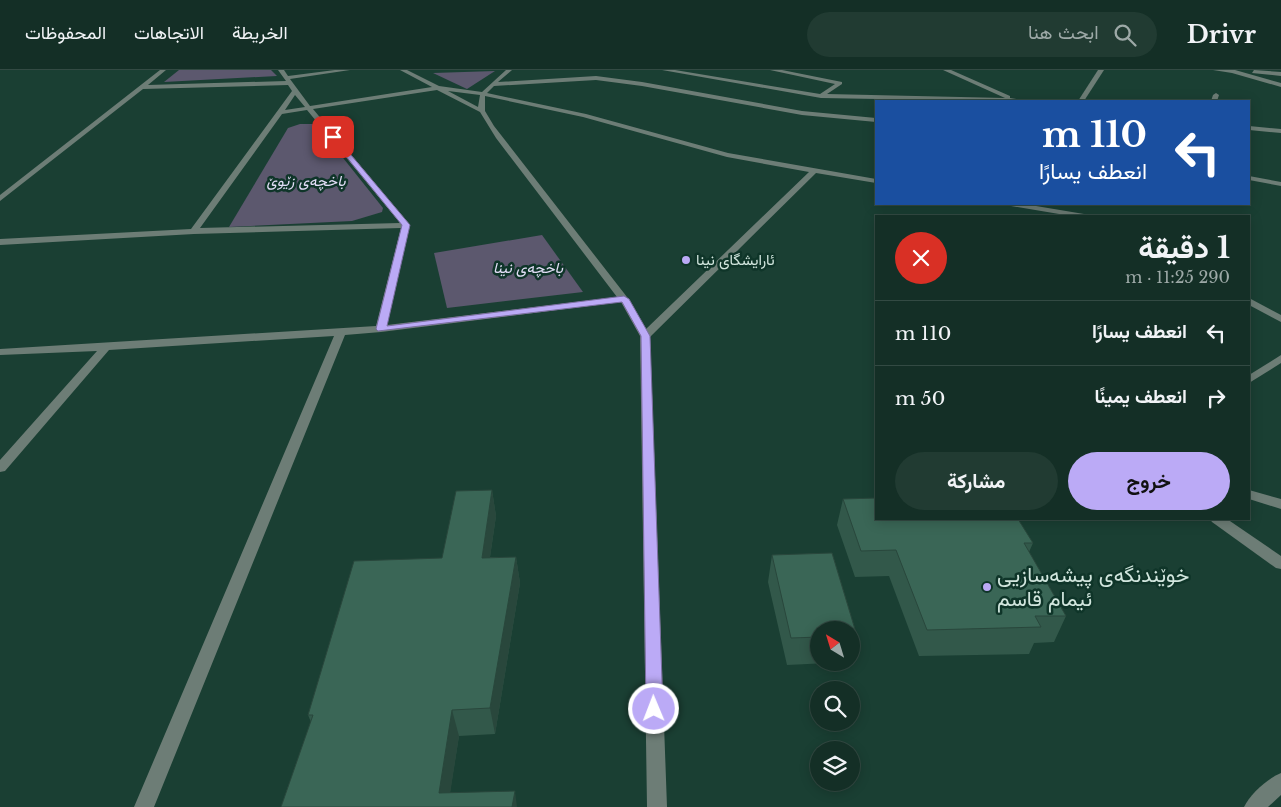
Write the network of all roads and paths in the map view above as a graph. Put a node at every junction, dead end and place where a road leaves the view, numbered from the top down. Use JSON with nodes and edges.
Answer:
{"nodes":[{"id":1,"x":163,"y":70,"type":"edge"},
{"id":2,"x":348,"y":70,"type":"edge"},
{"id":3,"x":403,"y":70,"type":"edge"},
{"id":4,"x":411,"y":70,"type":"edge"},
{"id":5,"x":509,"y":70,"type":"edge"},
{"id":6,"x":665,"y":70,"type":"edge"},
{"id":7,"x":773,"y":70,"type":"edge"},
{"id":8,"x":946,"y":70,"type":"edge"},
{"id":9,"x":1101,"y":70,"type":"edge"},
{"id":10,"x":1216,"y":70,"type":"edge"},
{"id":11,"x":1232,"y":71,"type":"edge"},
{"id":12,"x":1281,"y":74,"type":"edge"},
{"id":13,"x":289,"y":81,"type":"edge"},
{"id":14,"x":492,"y":84,"type":"junction"},
{"id":15,"x":1281,"y":85,"type":"edge"},
{"id":16,"x":141,"y":87,"type":"junction"},
{"id":17,"x":438,"y":88,"type":"junction"},
{"id":18,"x":483,"y":94,"type":"junction"},
{"id":19,"x":821,"y":96,"type":"junction"},
{"id":20,"x":925,"y":100,"type":"edge"},
{"id":21,"x":1018,"y":100,"type":"edge"},
{"id":22,"x":1082,"y":100,"type":"edge"},
{"id":23,"x":309,"y":108,"type":"junction"},
{"id":24,"x":482,"y":111,"type":"junction"},
{"id":25,"x":281,"y":112,"type":"junction"},
{"id":26,"x":875,"y":120,"type":"edge"},
{"id":27,"x":1250,"y":128,"type":"edge"},
{"id":28,"x":1281,"y":131,"type":"edge"},
{"id":29,"x":814,"y":170,"type":"junction"},
{"id":30,"x":1250,"y":178,"type":"edge"},
{"id":31,"x":875,"y":181,"type":"edge"},
{"id":32,"x":1281,"y":184,"type":"edge"},
{"id":33,"x":0,"y":199,"type":"edge"},
{"id":34,"x":1025,"y":205,"type":"edge"},
{"id":35,"x":1064,"y":205,"type":"edge"},
{"id":36,"x":1054,"y":207,"type":"edge"},
{"id":37,"x":1082,"y":215,"type":"edge"},
{"id":38,"x":1083,"y":215,"type":"edge"},
{"id":39,"x":406,"y":225,"type":"junction"},
{"id":40,"x":194,"y":231,"type":"junction"},
{"id":41,"x":0,"y":242,"type":"edge"},
{"id":42,"x":624,"y":299,"type":"junction"},
{"id":43,"x":1250,"y":303,"type":"edge"},
{"id":44,"x":1281,"y":319,"type":"edge"},
{"id":45,"x":381,"y":329,"type":"junction"},
{"id":46,"x":341,"y":332,"type":"junction"},
{"id":47,"x":645,"y":336,"type":"junction"},
{"id":48,"x":106,"y":347,"type":"junction"},
{"id":49,"x":0,"y":352,"type":"edge"},
{"id":50,"x":1281,"y":358,"type":"edge"},
{"id":51,"x":1250,"y":379,"type":"edge"},
{"id":52,"x":0,"y":468,"type":"edge"},
{"id":53,"x":1250,"y":494,"type":"edge"},
{"id":54,"x":1281,"y":504,"type":"edge"},
{"id":55,"x":1218,"y":520,"type":"edge"},
{"id":56,"x":1281,"y":564,"type":"edge"},
{"id":57,"x":1281,"y":782,"type":"edge"},
{"id":58,"x":144,"y":807,"type":"edge"},
{"id":59,"x":657,"y":807,"type":"edge"},
{"id":60,"x":1254,"y":807,"type":"edge"}],
"edges":[{"from":1,"to":16,"type":"street"},
{"from":2,"to":13,"type":"street"},
{"from":3,"to":4,"type":"street"},
{"from":3,"to":17,"type":"street"},
{"from":5,"to":14,"type":"street"},
{"from":6,"to":19,"type":"street"},
{"from":7,"to":19,"type":"street"},
{"from":8,"to":21,"type":"street"},
{"from":9,"to":22,"type":"street"},
{"from":10,"to":11,"type":"street"},
{"from":11,"to":12,"type":"street"},
{"from":11,"to":15,"type":"street"},
{"from":13,"to":16,"type":"street"},
{"from":13,"to":23,"type":"street"},
{"from":13,"to":25,"type":"street"},
{"from":14,"to":18,"type":"street"},
{"from":14,"to":26,"type":"street"},
{"from":16,"to":33,"type":"street"},
{"from":17,"to":18,"type":"street"},
{"from":17,"to":23,"type":"street"},
{"from":17,"to":24,"type":"street"},
{"from":18,"to":24,"type":"street"},
{"from":18,"to":29,"type":"street"},
{"from":19,"to":20,"type":"street"},
{"from":23,"to":25,"type":"street"},
{"from":23,"to":39,"type":"street"},
{"from":24,"to":42,"type":"street"},
{"from":25,"to":40,"type":"street"},
{"from":27,"to":28,"type":"street"},
{"from":29,"to":31,"type":"street"},
{"from":29,"to":47,"type":"street"},
{"from":30,"to":32,"type":"street"},
{"from":34,"to":36,"type":"street"},
{"from":35,"to":38,"type":"street"},
{"from":36,"to":37,"type":"street"},
{"from":39,"to":40,"type":"street"},
{"from":39,"to":45,"type":"street"},
{"from":40,"to":41,"type":"street"},
{"from":42,"to":45,"type":"street"},
{"from":42,"to":47,"type":"street"},
{"from":43,"to":44,"type":"street"},
{"from":45,"to":46,"type":"street"},
{"from":46,"to":48,"type":"street"},
{"from":46,"to":58,"type":"street"},
{"from":47,"to":59,"type":"street"},
{"from":48,"to":49,"type":"street"},
{"from":48,"to":52,"type":"street"},
{"from":50,"to":51,"type":"street"},
{"from":53,"to":54,"type":"street"},
{"from":55,"to":56,"type":"street"},
{"from":57,"to":60,"type":"street"}]}
